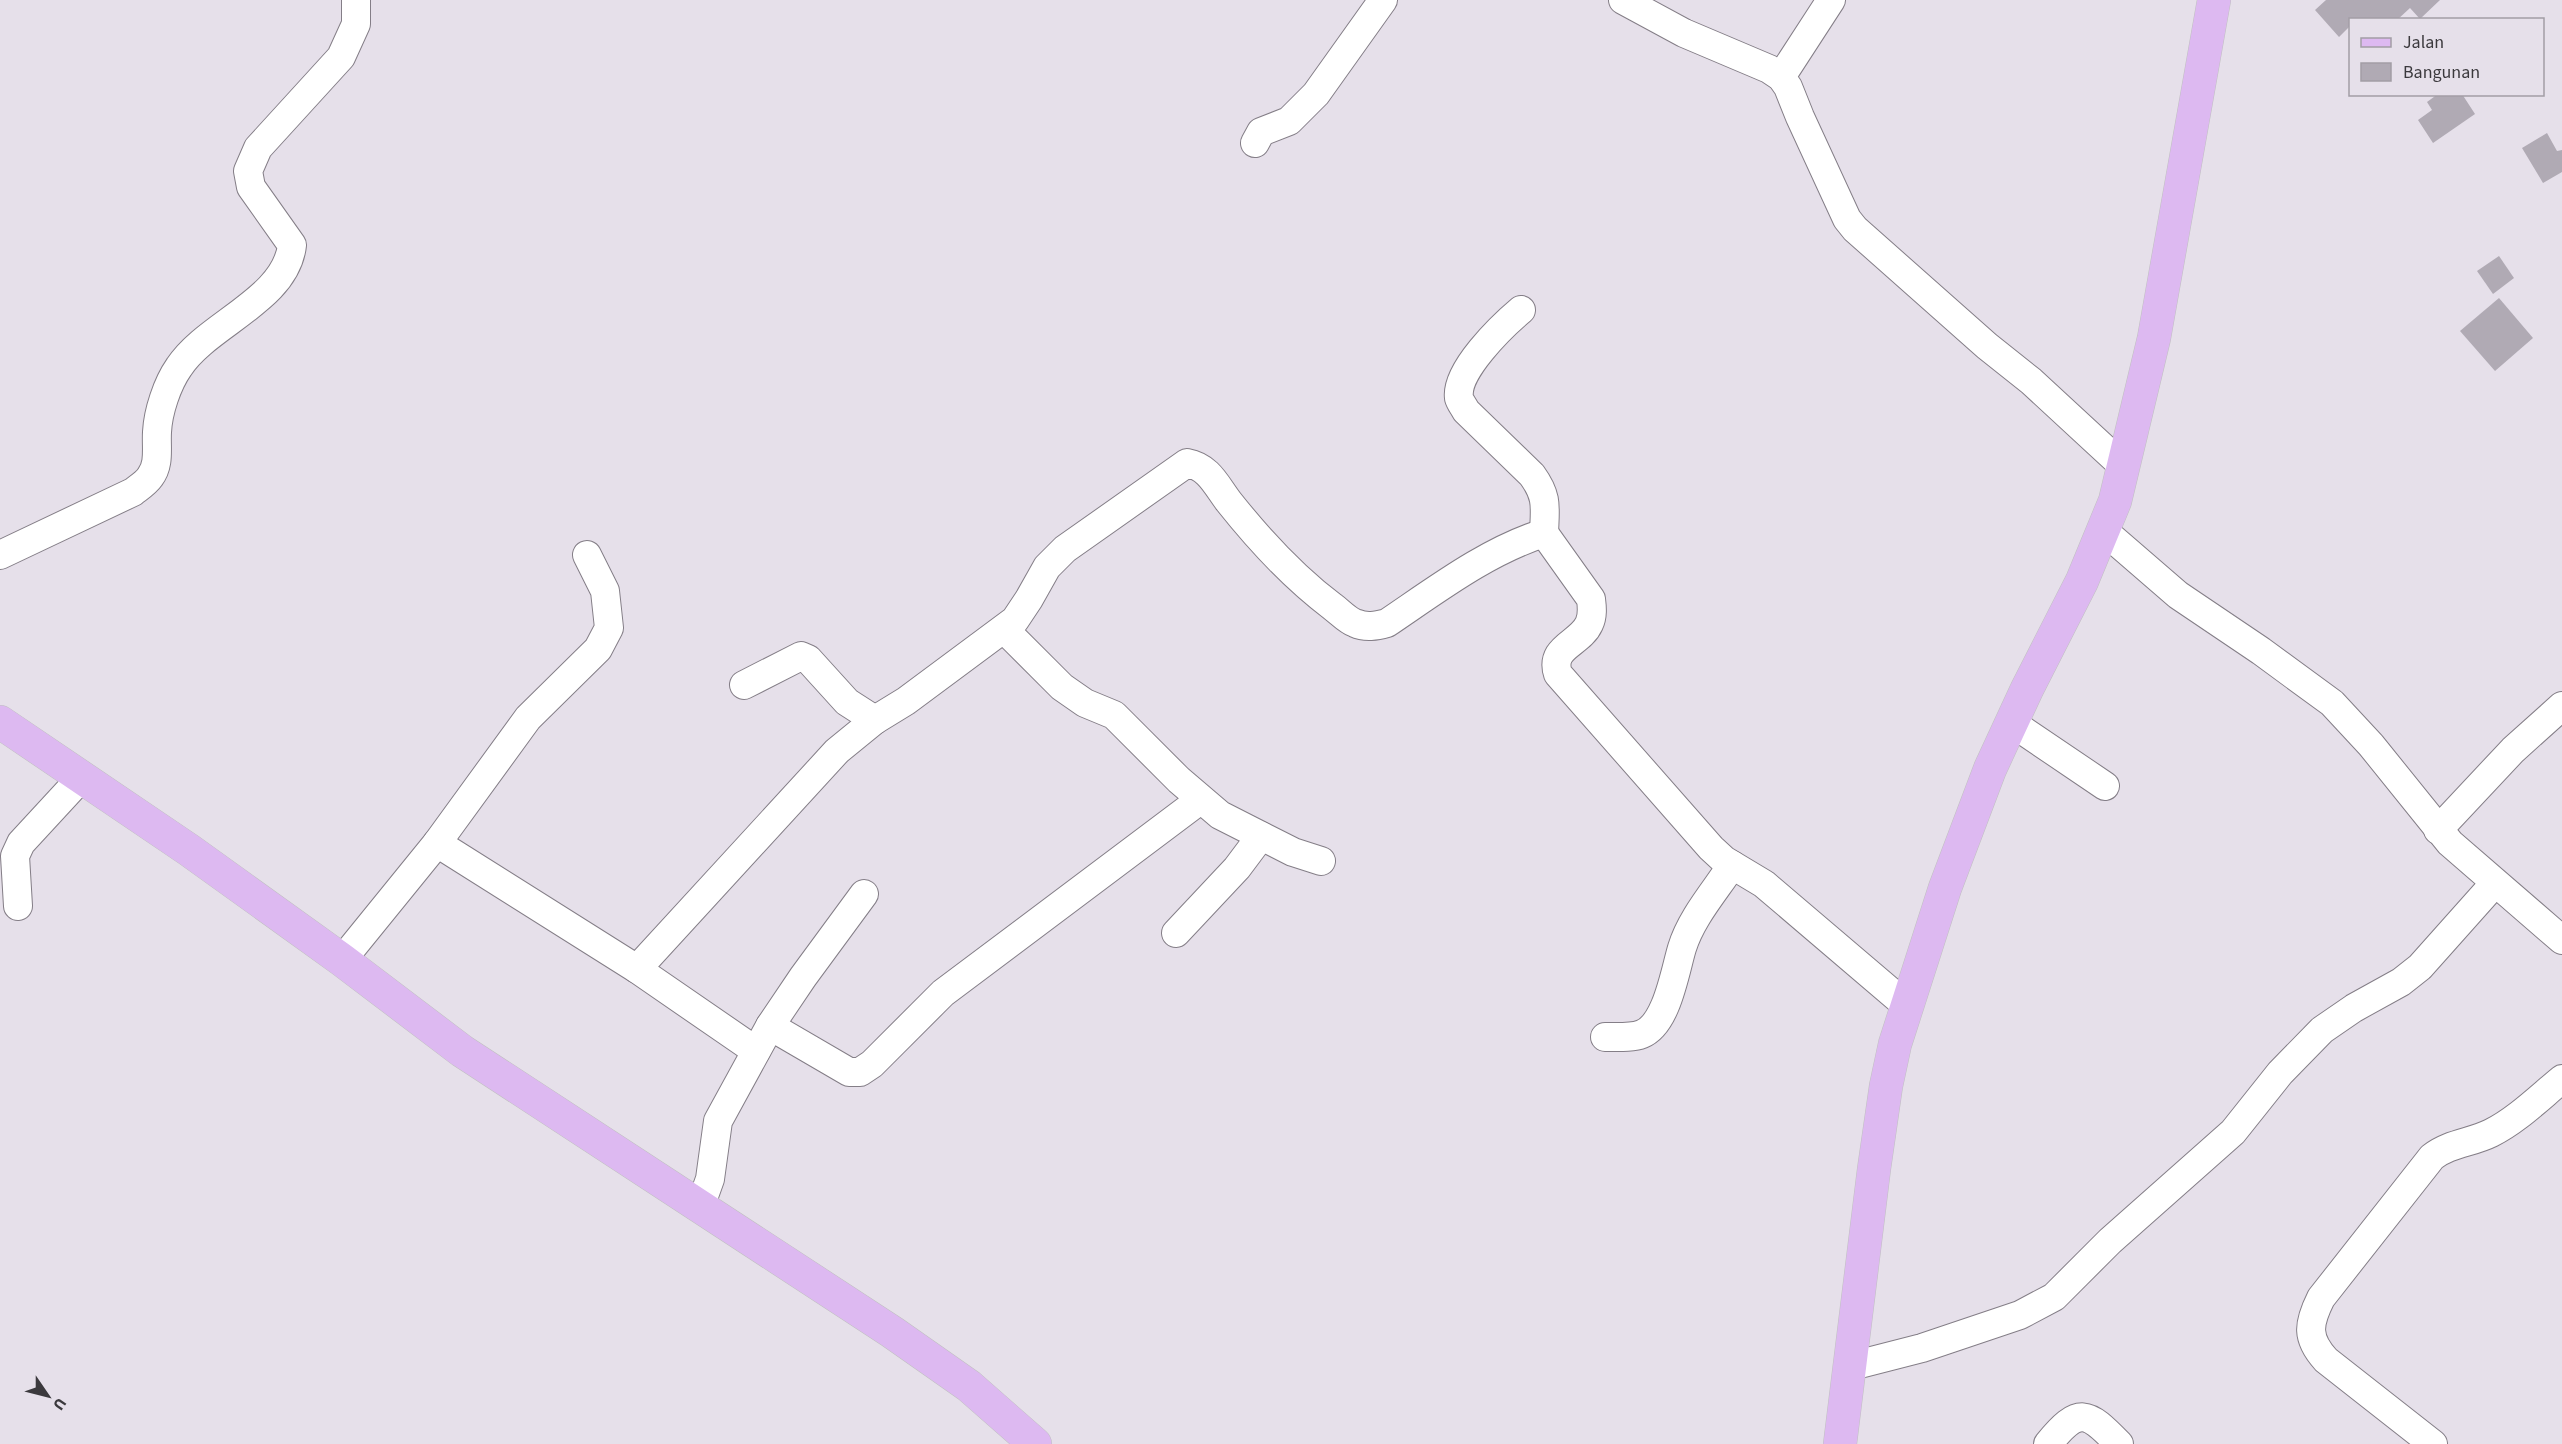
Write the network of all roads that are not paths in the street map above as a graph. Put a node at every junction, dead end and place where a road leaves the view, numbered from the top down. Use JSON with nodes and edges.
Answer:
{"nodes":[{"id":1,"x":356,"y":0,"type":"edge"},
{"id":2,"x":1383,"y":0,"type":"edge"},
{"id":3,"x":1623,"y":0,"type":"edge"},
{"id":4,"x":1831,"y":0,"type":"edge"},
{"id":5,"x":2214,"y":0,"type":"edge"},
{"id":6,"x":1781,"y":77,"type":"junction"},
{"id":7,"x":1255,"y":143,"type":"dead end"},
{"id":8,"x":1521,"y":310,"type":"dead end"},
{"id":9,"x":2123,"y":466,"type":"junction"},
{"id":10,"x":2104,"y":531,"type":"junction"},
{"id":11,"x":1544,"y":533,"type":"junction"},
{"id":12,"x":0,"y":555,"type":"edge"},
{"id":13,"x":587,"y":555,"type":"dead end"},
{"id":14,"x":1004,"y":629,"type":"junction"},
{"id":15,"x":744,"y":685,"type":"dead end"},
{"id":16,"x":2562,"y":706,"type":"edge"},
{"id":17,"x":875,"y":720,"type":"junction"},
{"id":18,"x":0,"y":722,"type":"edge"},
{"id":19,"x":2012,"y":723,"type":"junction"},
{"id":20,"x":81,"y":778,"type":"junction"},
{"id":21,"x":2105,"y":786,"type":"dead end"},
{"id":22,"x":1200,"y":800,"type":"junction"},
{"id":23,"x":2438,"y":830,"type":"junction"},
{"id":24,"x":1261,"y":836,"type":"junction"},
{"id":25,"x":437,"y":843,"type":"junction"},
{"id":26,"x":1321,"y":861,"type":"dead end"},
{"id":27,"x":1732,"y":865,"type":"junction"},
{"id":28,"x":2494,"y":884,"type":"junction"},
{"id":29,"x":864,"y":894,"type":"dead end"},
{"id":30,"x":18,"y":906,"type":"dead end"},
{"id":31,"x":1176,"y":933,"type":"dead end"},
{"id":32,"x":2562,"y":940,"type":"edge"},
{"id":33,"x":342,"y":960,"type":"junction"},
{"id":34,"x":637,"y":969,"type":"junction"},
{"id":35,"x":1906,"y":1005,"type":"junction"},
{"id":36,"x":770,"y":1026,"type":"junction"},
{"id":37,"x":1605,"y":1037,"type":"dead end"},
{"id":38,"x":756,"y":1051,"type":"junction"},
{"id":39,"x":2562,"y":1079,"type":"edge"},
{"id":40,"x":700,"y":1207,"type":"junction"},
{"id":41,"x":1848,"y":1367,"type":"junction"},
{"id":42,"x":1035,"y":1444,"type":"edge"},
{"id":43,"x":1840,"y":1444,"type":"edge"},
{"id":44,"x":2048,"y":1444,"type":"edge"},
{"id":45,"x":2119,"y":1444,"type":"edge"},
{"id":46,"x":2433,"y":1444,"type":"edge"}],
"edges":[{"from":1,"to":12,"type":"street"},
{"from":2,"to":7,"type":"street"},
{"from":3,"to":6,"type":"street"},
{"from":4,"to":6,"type":"street"},
{"from":5,"to":9,"type":"main road"},
{"from":6,"to":9,"type":"street"},
{"from":8,"to":11,"type":"street"},
{"from":9,"to":10,"type":"main road"},
{"from":10,"to":19,"type":"main road"},
{"from":10,"to":23,"type":"street"},
{"from":11,"to":14,"type":"street"},
{"from":11,"to":27,"type":"street"},
{"from":13,"to":25,"type":"street"},
{"from":14,"to":17,"type":"street"},
{"from":14,"to":22,"type":"street"},
{"from":15,"to":17,"type":"street"},
{"from":16,"to":23,"type":"street"},
{"from":17,"to":34,"type":"street"},
{"from":18,"to":20,"type":"main road"},
{"from":19,"to":21,"type":"street"},
{"from":19,"to":35,"type":"main road"},
{"from":20,"to":30,"type":"street"},
{"from":20,"to":33,"type":"main road"},
{"from":22,"to":24,"type":"street"},
{"from":22,"to":36,"type":"street"},
{"from":23,"to":28,"type":"street"},
{"from":24,"to":26,"type":"street"},
{"from":24,"to":31,"type":"street"},
{"from":25,"to":33,"type":"street"},
{"from":25,"to":34,"type":"street"},
{"from":27,"to":35,"type":"street"},
{"from":27,"to":37,"type":"street"},
{"from":28,"to":32,"type":"street"},
{"from":28,"to":41,"type":"street"},
{"from":29,"to":36,"type":"street"},
{"from":33,"to":40,"type":"main road"},
{"from":34,"to":38,"type":"street"},
{"from":35,"to":41,"type":"main road"},
{"from":36,"to":38,"type":"street"},
{"from":38,"to":40,"type":"street"},
{"from":39,"to":46,"type":"street"},
{"from":40,"to":42,"type":"main road"},
{"from":41,"to":43,"type":"main road"},
{"from":44,"to":45,"type":"street"}]}
